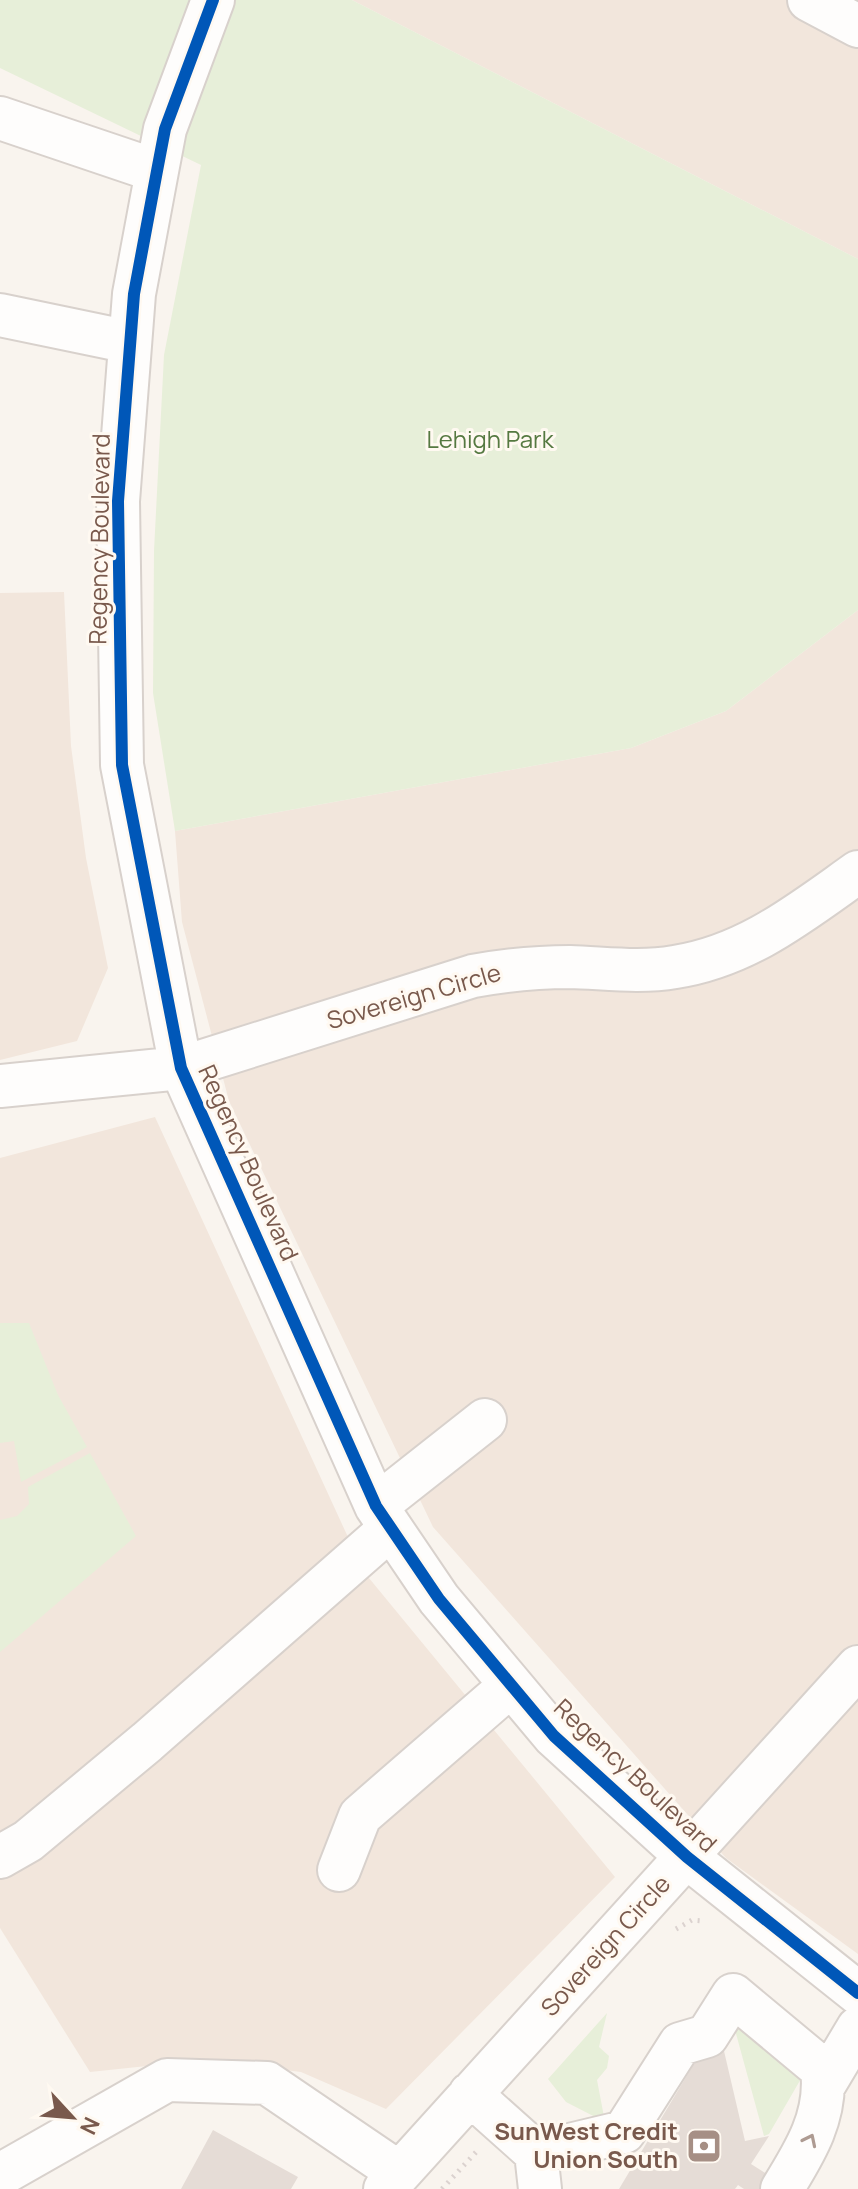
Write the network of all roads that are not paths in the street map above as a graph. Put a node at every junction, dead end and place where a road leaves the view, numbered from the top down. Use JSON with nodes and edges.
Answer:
{"nodes":[{"id":1,"x":213,"y":0,"type":"edge"},
{"id":2,"x":809,"y":0,"type":"edge"},
{"id":3,"x":858,"y":26,"type":"edge"},
{"id":4,"x":0,"y":118,"type":"edge"},
{"id":5,"x":157,"y":171,"type":"junction"},
{"id":6,"x":0,"y":315,"type":"edge"},
{"id":7,"x":130,"y":342,"type":"junction"},
{"id":8,"x":858,"y":872,"type":"edge"},
{"id":9,"x":181,"y":1068,"type":"junction"},
{"id":10,"x":0,"y":1086,"type":"edge"},
{"id":11,"x":485,"y":1420,"type":"dead end"},
{"id":12,"x":383,"y":1517,"type":"junction"},
{"id":13,"x":858,"y":1667,"type":"edge"},
{"id":14,"x":511,"y":1685,"type":"junction"},
{"id":15,"x":0,"y":1857,"type":"edge"},
{"id":16,"x":687,"y":1857,"type":"junction"},
{"id":17,"x":339,"y":1870,"type":"dead end"},
{"id":18,"x":858,"y":1993,"type":"edge"},
{"id":19,"x":858,"y":2028,"type":"edge"},
{"id":20,"x":824,"y":2085,"type":"junction"},
{"id":21,"x":470,"y":2094,"type":"junction"},
{"id":22,"x":538,"y":2171,"type":"edge"},
{"id":23,"x":0,"y":2175,"type":"edge"},
{"id":24,"x":392,"y":2181,"type":"edge"},
{"id":25,"x":782,"y":2189,"type":"edge"}],
"edges":[{"from":1,"to":5,"type":"street","name":"Regency Boulevard"},
{"from":2,"to":3,"type":"street"},
{"from":4,"to":5,"type":"street"},
{"from":5,"to":7,"type":"street","name":"Regency Boulevard"},
{"from":6,"to":7,"type":"street"},
{"from":7,"to":9,"type":"street","name":"Regency Boulevard"},
{"from":8,"to":9,"type":"street","name":"Sovereign Circle"},
{"from":9,"to":10,"type":"street","name":"Sovereign Circle"},
{"from":9,"to":12,"type":"street","name":"Regency Boulevard"},
{"from":11,"to":12,"type":"street"},
{"from":12,"to":14,"type":"street","name":"Regency Boulevard"},
{"from":12,"to":15,"type":"street"},
{"from":13,"to":16,"type":"street","name":"Sovereign Circle"},
{"from":14,"to":16,"type":"street","name":"Regency Boulevard"},
{"from":14,"to":17,"type":"street"},
{"from":16,"to":18,"type":"street","name":"Regency Boulevard"},
{"from":16,"to":21,"type":"street","name":"Sovereign Circle"},
{"from":19,"to":20,"type":"street"},
{"from":20,"to":22,"type":"street"},
{"from":25,"to":20,"type":"street","one_way":true},
{"from":21,"to":22,"type":"street"},
{"from":21,"to":24,"type":"street","name":"Sovereign Circle"},
{"from":23,"to":24,"type":"street"}]}
